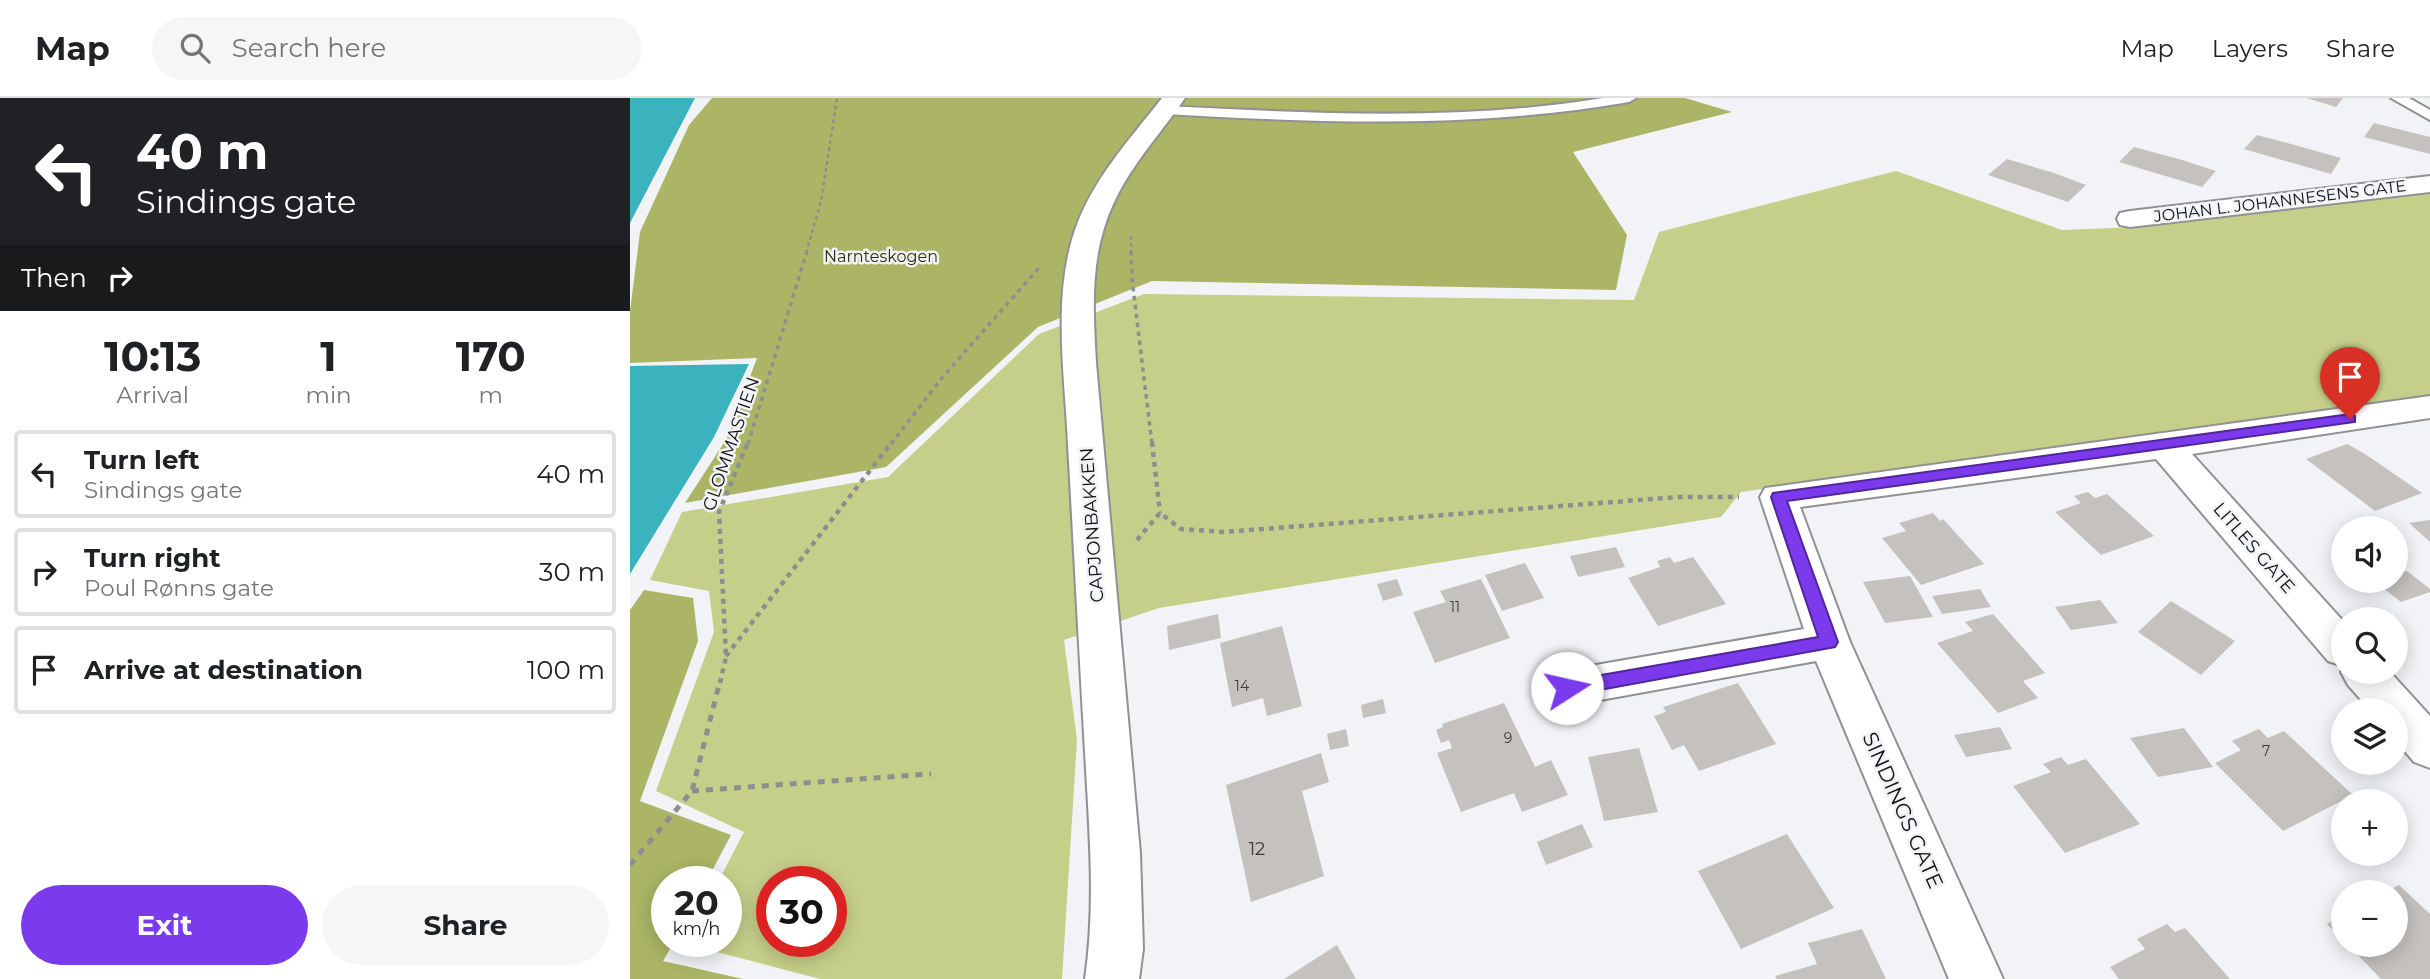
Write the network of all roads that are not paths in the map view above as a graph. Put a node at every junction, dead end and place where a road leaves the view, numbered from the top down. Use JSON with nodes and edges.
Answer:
{"nodes":[{"id":1,"x":1629,"y":98,"type":"edge"},
{"id":2,"x":2398,"y":98,"type":"edge"},
{"id":3,"x":1169,"y":104,"type":"edge"},
{"id":4,"x":2430,"y":116,"type":"edge"},
{"id":5,"x":2430,"y":184,"type":"edge"},
{"id":6,"x":2130,"y":219,"type":"dead end"},
{"id":7,"x":2430,"y":407,"type":"edge"},
{"id":8,"x":2165,"y":446,"type":"junction"},
{"id":9,"x":2331,"y":635,"type":"edge"},
{"id":10,"x":1829,"y":642,"type":"junction"},
{"id":11,"x":2374,"y":684,"type":"edge"},
{"id":12,"x":1567,"y":688,"type":"dead end"},
{"id":13,"x":2426,"y":738,"type":"edge"},
{"id":14,"x":1112,"y":979,"type":"edge"},
{"id":15,"x":1976,"y":979,"type":"edge"}],
"edges":[{"from":1,"to":3,"type":"lane"},
{"from":2,"to":4,"type":"lane"},
{"from":3,"to":14,"type":"street","name":"CAPJONBAKKEN"},
{"from":5,"to":6,"type":"street","name":"JOHAN L. JOHANNESENS GATE"},
{"from":7,"to":8,"type":"street"},
{"from":8,"to":9,"type":"street","name":"LITLES GATE"},
{"from":8,"to":10,"type":"street","name":"SINDINGS GATE"},
{"from":10,"to":12,"type":"street"},
{"from":10,"to":15,"type":"street","name":"SINDINGS GATE"},
{"from":11,"to":13,"type":"street"}]}
